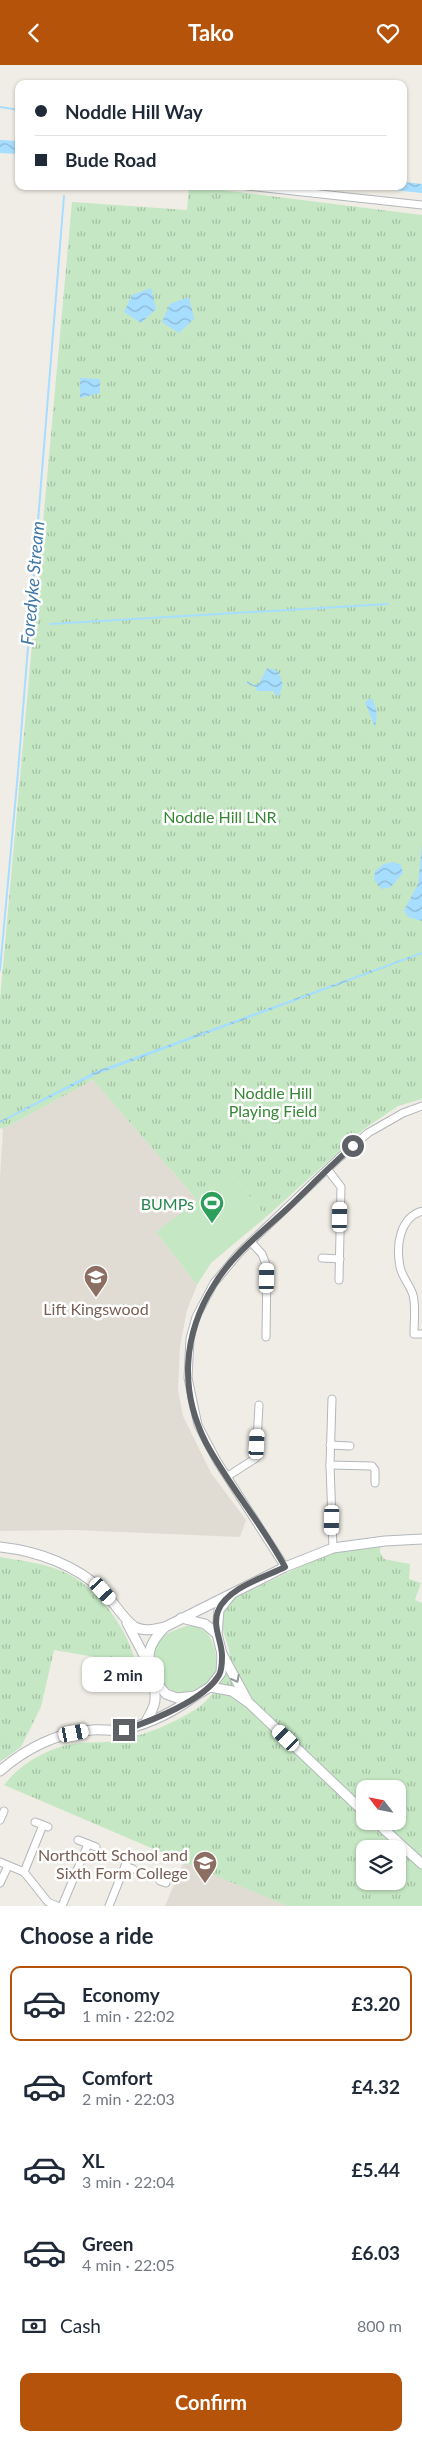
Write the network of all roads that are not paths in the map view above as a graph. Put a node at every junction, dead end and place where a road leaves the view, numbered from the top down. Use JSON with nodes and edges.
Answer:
{"nodes":[{"id":1,"x":284,"y":190,"type":"edge"},
{"id":2,"x":422,"y":205,"type":"edge"},
{"id":3,"x":422,"y":1106,"type":"edge"},
{"id":4,"x":328,"y":1170,"type":"junction"},
{"id":5,"x":422,"y":1211,"type":"edge"},
{"id":6,"x":251,"y":1242,"type":"junction"},
{"id":7,"x":322,"y":1258,"type":"dead end"},
{"id":8,"x":340,"y":1259,"type":"junction"},
{"id":9,"x":339,"y":1279,"type":"dead end"},
{"id":10,"x":422,"y":1334,"type":"edge"},
{"id":11,"x":266,"y":1337,"type":"dead end"},
{"id":12,"x":332,"y":1399,"type":"dead end"},
{"id":13,"x":259,"y":1405,"type":"dead end"},
{"id":14,"x":330,"y":1445,"type":"junction"},
{"id":15,"x":350,"y":1446,"type":"dead end"},
{"id":16,"x":330,"y":1465,"type":"junction"},
{"id":17,"x":228,"y":1476,"type":"junction"},
{"id":18,"x":375,"y":1483,"type":"dead end"},
{"id":19,"x":422,"y":1539,"type":"edge"},
{"id":20,"x":0,"y":1547,"type":"edge"},
{"id":21,"x":333,"y":1548,"type":"junction"},
{"id":22,"x":285,"y":1567,"type":"junction"},
{"id":23,"x":232,"y":1593,"type":"junction"},
{"id":24,"x":122,"y":1612,"type":"junction"},
{"id":25,"x":181,"y":1618,"type":"junction"},
{"id":26,"x":165,"y":1627,"type":"junction"},
{"id":27,"x":217,"y":1634,"type":"junction"},
{"id":28,"x":222,"y":1654,"type":"junction"},
{"id":29,"x":149,"y":1665,"type":"junction"},
{"id":30,"x":151,"y":1676,"type":"junction"},
{"id":31,"x":210,"y":1687,"type":"junction"},
{"id":32,"x":195,"y":1696,"type":"junction"},
{"id":33,"x":249,"y":1703,"type":"junction"},
{"id":34,"x":146,"y":1722,"type":"junction"},
{"id":35,"x":0,"y":1771,"type":"edge"},
{"id":36,"x":356,"y":1804,"type":"edge"},
{"id":37,"x":4,"y":1811,"type":"edge"},
{"id":38,"x":0,"y":1820,"type":"edge"},
{"id":39,"x":35,"y":1822,"type":"dead end"},
{"id":40,"x":384,"y":1830,"type":"edge"},
{"id":41,"x":78,"y":1840,"type":"dead end"},
{"id":42,"x":88,"y":1844,"type":"junction"},
{"id":43,"x":96,"y":1847,"type":"dead end"},
{"id":44,"x":0,"y":1862,"type":"edge"},
{"id":45,"x":422,"y":1864,"type":"edge"},
{"id":46,"x":8,"y":1866,"type":"junction"},
{"id":47,"x":133,"y":1869,"type":"dead end"},
{"id":48,"x":24,"y":1873,"type":"junction"},
{"id":49,"x":0,"y":1883,"type":"edge"},
{"id":50,"x":46,"y":1904,"type":"edge"},
{"id":51,"x":57,"y":1906,"type":"edge"},
{"id":52,"x":62,"y":1906,"type":"edge"},
{"id":53,"x":109,"y":1906,"type":"edge"}],
"edges":[{"from":1,"to":2,"type":"street"},
{"from":3,"to":4,"type":"street"},
{"from":4,"to":6,"type":"street"},
{"from":4,"to":8,"type":"street"},
{"from":5,"to":10,"type":"street"},
{"from":6,"to":11,"type":"street"},
{"from":6,"to":17,"type":"street"},
{"from":7,"to":8,"type":"street"},
{"from":8,"to":9,"type":"street"},
{"from":12,"to":14,"type":"street"},
{"from":13,"to":17,"type":"street"},
{"from":14,"to":15,"type":"street"},
{"from":14,"to":16,"type":"street"},
{"from":16,"to":18,"type":"street"},
{"from":16,"to":21,"type":"street"},
{"from":17,"to":22,"type":"street"},
{"from":19,"to":21,"type":"street"},
{"from":20,"to":24,"type":"street"},
{"from":21,"to":22,"type":"street"},
{"from":22,"to":23,"type":"street"},
{"from":23,"to":25,"type":"street"},
{"from":23,"to":27,"type":"street"},
{"from":24,"to":26,"type":"street"},
{"from":24,"to":29,"type":"street"},
{"from":25,"to":26,"type":"street"},
{"from":25,"to":27,"type":"street"},
{"from":26,"to":29,"type":"street"},
{"from":27,"to":28,"type":"street"},
{"from":28,"to":31,"type":"street"},
{"from":28,"to":33,"type":"street","one_way":true},
{"from":29,"to":30,"type":"street"},
{"from":30,"to":32,"type":"street"},
{"from":30,"to":34,"type":"street"},
{"from":31,"to":32,"type":"street"},
{"from":31,"to":33,"type":"street"},
{"from":32,"to":34,"type":"street"},
{"from":33,"to":36,"type":"street"},
{"from":34,"to":35,"type":"street"},
{"from":37,"to":38,"type":"street"},
{"from":39,"to":48,"type":"street"},
{"from":40,"to":45,"type":"street"},
{"from":41,"to":42,"type":"street"},
{"from":42,"to":43,"type":"street"},
{"from":42,"to":52,"type":"street"},
{"from":44,"to":46,"type":"street"},
{"from":46,"to":48,"type":"street"},
{"from":46,"to":49,"type":"street"},
{"from":47,"to":53,"type":"street"},
{"from":48,"to":50,"type":"street"},
{"from":50,"to":51,"type":"street"}]}
